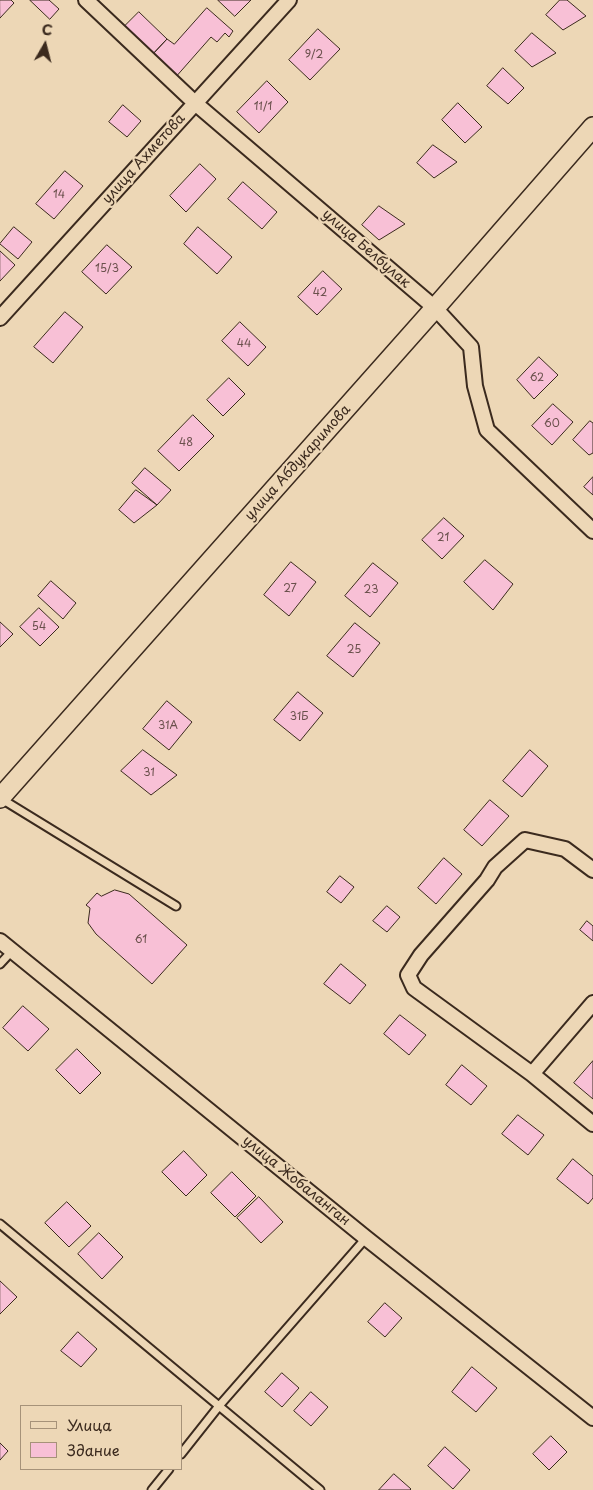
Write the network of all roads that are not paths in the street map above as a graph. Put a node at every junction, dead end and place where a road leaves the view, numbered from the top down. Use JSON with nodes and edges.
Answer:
{"nodes":[{"id":1,"x":86,"y":0,"type":"edge"},
{"id":2,"x":289,"y":0,"type":"edge"},
{"id":3,"x":195,"y":102,"type":"junction"},
{"id":4,"x":593,"y":127,"type":"edge"},
{"id":5,"x":435,"y":308,"type":"junction"},
{"id":6,"x":0,"y":318,"type":"edge"},
{"id":7,"x":593,"y":531,"type":"edge"},
{"id":8,"x":0,"y":798,"type":"edge"},
{"id":9,"x":593,"y":870,"type":"edge"},
{"id":10,"x":176,"y":906,"type":"dead end"},
{"id":11,"x":0,"y":941,"type":"edge"},
{"id":12,"x":12,"y":951,"type":"junction"},
{"id":13,"x":0,"y":964,"type":"edge"},
{"id":14,"x":593,"y":1003,"type":"edge"},
{"id":15,"x":532,"y":1074,"type":"junction"},
{"id":16,"x":593,"y":1124,"type":"edge"},
{"id":17,"x":0,"y":1224,"type":"edge"},
{"id":18,"x":366,"y":1238,"type":"junction"},
{"id":19,"x":219,"y":1406,"type":"junction"},
{"id":20,"x":593,"y":1418,"type":"edge"},
{"id":21,"x":182,"y":1453,"type":"edge"},
{"id":22,"x":168,"y":1470,"type":"edge"},
{"id":23,"x":152,"y":1490,"type":"edge"},
{"id":24,"x":320,"y":1490,"type":"edge"}],
"edges":[{"from":1,"to":3,"type":"street","name":"улица Белбулак"},
{"from":2,"to":3,"type":"street","name":"улица Ахметова"},
{"from":3,"to":5,"type":"street","name":"улица Белбулак"},
{"from":3,"to":6,"type":"street","name":"улица Ахметова"},
{"from":4,"to":5,"type":"main road","name":"улица Абдукаримова"},
{"from":5,"to":7,"type":"street","name":"улица Белбулак"},
{"from":5,"to":8,"type":"main road","name":"улица Абдукаримова"},
{"from":8,"to":10,"type":"lane"},
{"from":9,"to":15,"type":"street"},
{"from":11,"to":12,"type":"street","name":"улица Жобаланган"},
{"from":12,"to":13,"type":"lane"},
{"from":12,"to":18,"type":"street","name":"улица Жобаланган"},
{"from":14,"to":15,"type":"street"},
{"from":15,"to":16,"type":"street"},
{"from":17,"to":19,"type":"lane"},
{"from":18,"to":19,"type":"lane"},
{"from":18,"to":20,"type":"street","name":"улица Жобаланган"},
{"from":19,"to":21,"type":"lane"},
{"from":19,"to":24,"type":"lane"},
{"from":22,"to":23,"type":"lane"}]}
